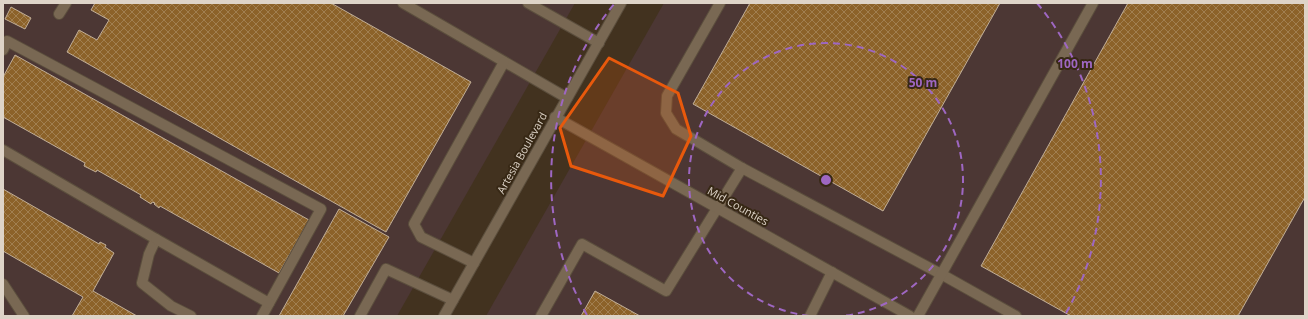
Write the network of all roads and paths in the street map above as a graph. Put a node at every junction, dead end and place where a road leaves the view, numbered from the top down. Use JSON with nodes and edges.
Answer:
{"nodes":[{"id":1,"x":66,"y":3,"type":"edge"},
{"id":2,"x":403,"y":3,"type":"edge"},
{"id":3,"x":528,"y":3,"type":"edge"},
{"id":4,"x":621,"y":3,"type":"edge"},
{"id":5,"x":720,"y":3,"type":"edge"},
{"id":6,"x":1094,"y":3,"type":"edge"},
{"id":7,"x":59,"y":14,"type":"dead end"},
{"id":8,"x":598,"y":43,"type":"junction"},
{"id":9,"x":3,"y":50,"type":"edge"},
{"id":10,"x":504,"y":62,"type":"junction"},
{"id":11,"x":566,"y":98,"type":"junction"},
{"id":12,"x":555,"y":118,"type":"junction"},
{"id":13,"x":3,"y":150,"type":"edge"},
{"id":14,"x":742,"y":168,"type":"junction"},
{"id":15,"x":717,"y":208,"type":"junction"},
{"id":16,"x":156,"y":238,"type":"junction"},
{"id":17,"x":474,"y":263,"type":"junction"},
{"id":18,"x":832,"y":272,"type":"junction"},
{"id":19,"x":941,"y":274,"type":"junction"},
{"id":20,"x":3,"y":284,"type":"edge"},
{"id":21,"x":453,"y":300,"type":"junction"},
{"id":22,"x":269,"y":303,"type":"junction"},
{"id":23,"x":24,"y":316,"type":"edge"},
{"id":24,"x":191,"y":316,"type":"edge"},
{"id":25,"x":262,"y":316,"type":"edge"},
{"id":26,"x":360,"y":316,"type":"edge"},
{"id":27,"x":444,"y":316,"type":"edge"},
{"id":28,"x":541,"y":316,"type":"edge"},
{"id":29,"x":810,"y":316,"type":"edge"},
{"id":30,"x":910,"y":316,"type":"edge"},
{"id":31,"x":918,"y":316,"type":"edge"},
{"id":32,"x":1016,"y":316,"type":"edge"}],
"edges":[{"from":1,"to":7,"type":"street"},
{"from":2,"to":10,"type":"street"},
{"from":3,"to":8,"type":"street"},
{"from":4,"to":8,"type":"street","name":"Artesia Boulevard"},
{"from":5,"to":14,"type":"street"},
{"from":6,"to":19,"type":"street"},
{"from":8,"to":11,"type":"street","name":"Artesia Boulevard"},
{"from":9,"to":22,"type":"street"},
{"from":10,"to":11,"type":"street"},
{"from":10,"to":17,"type":"street"},
{"from":11,"to":12,"type":"street","name":"Artesia Boulevard"},
{"from":12,"to":15,"type":"street","name":"Mid Counties"},
{"from":12,"to":17,"type":"street","name":"Artesia Boulevard"},
{"from":13,"to":16,"type":"street"},
{"from":14,"to":15,"type":"street"},
{"from":14,"to":19,"type":"street"},
{"from":15,"to":18,"type":"street","name":"Mid Counties"},
{"from":15,"to":28,"type":"street"},
{"from":16,"to":22,"type":"street"},
{"from":16,"to":24,"type":"street"},
{"from":17,"to":21,"type":"street","name":"Artesia Boulevard"},
{"from":18,"to":29,"type":"street"},
{"from":18,"to":30,"type":"street","name":"Mid Counties"},
{"from":19,"to":31,"type":"street"},
{"from":19,"to":32,"type":"street"},
{"from":20,"to":23,"type":"street"},
{"from":21,"to":26,"type":"street"},
{"from":21,"to":27,"type":"street","name":"Artesia Boulevard"},
{"from":22,"to":25,"type":"street"}]}
